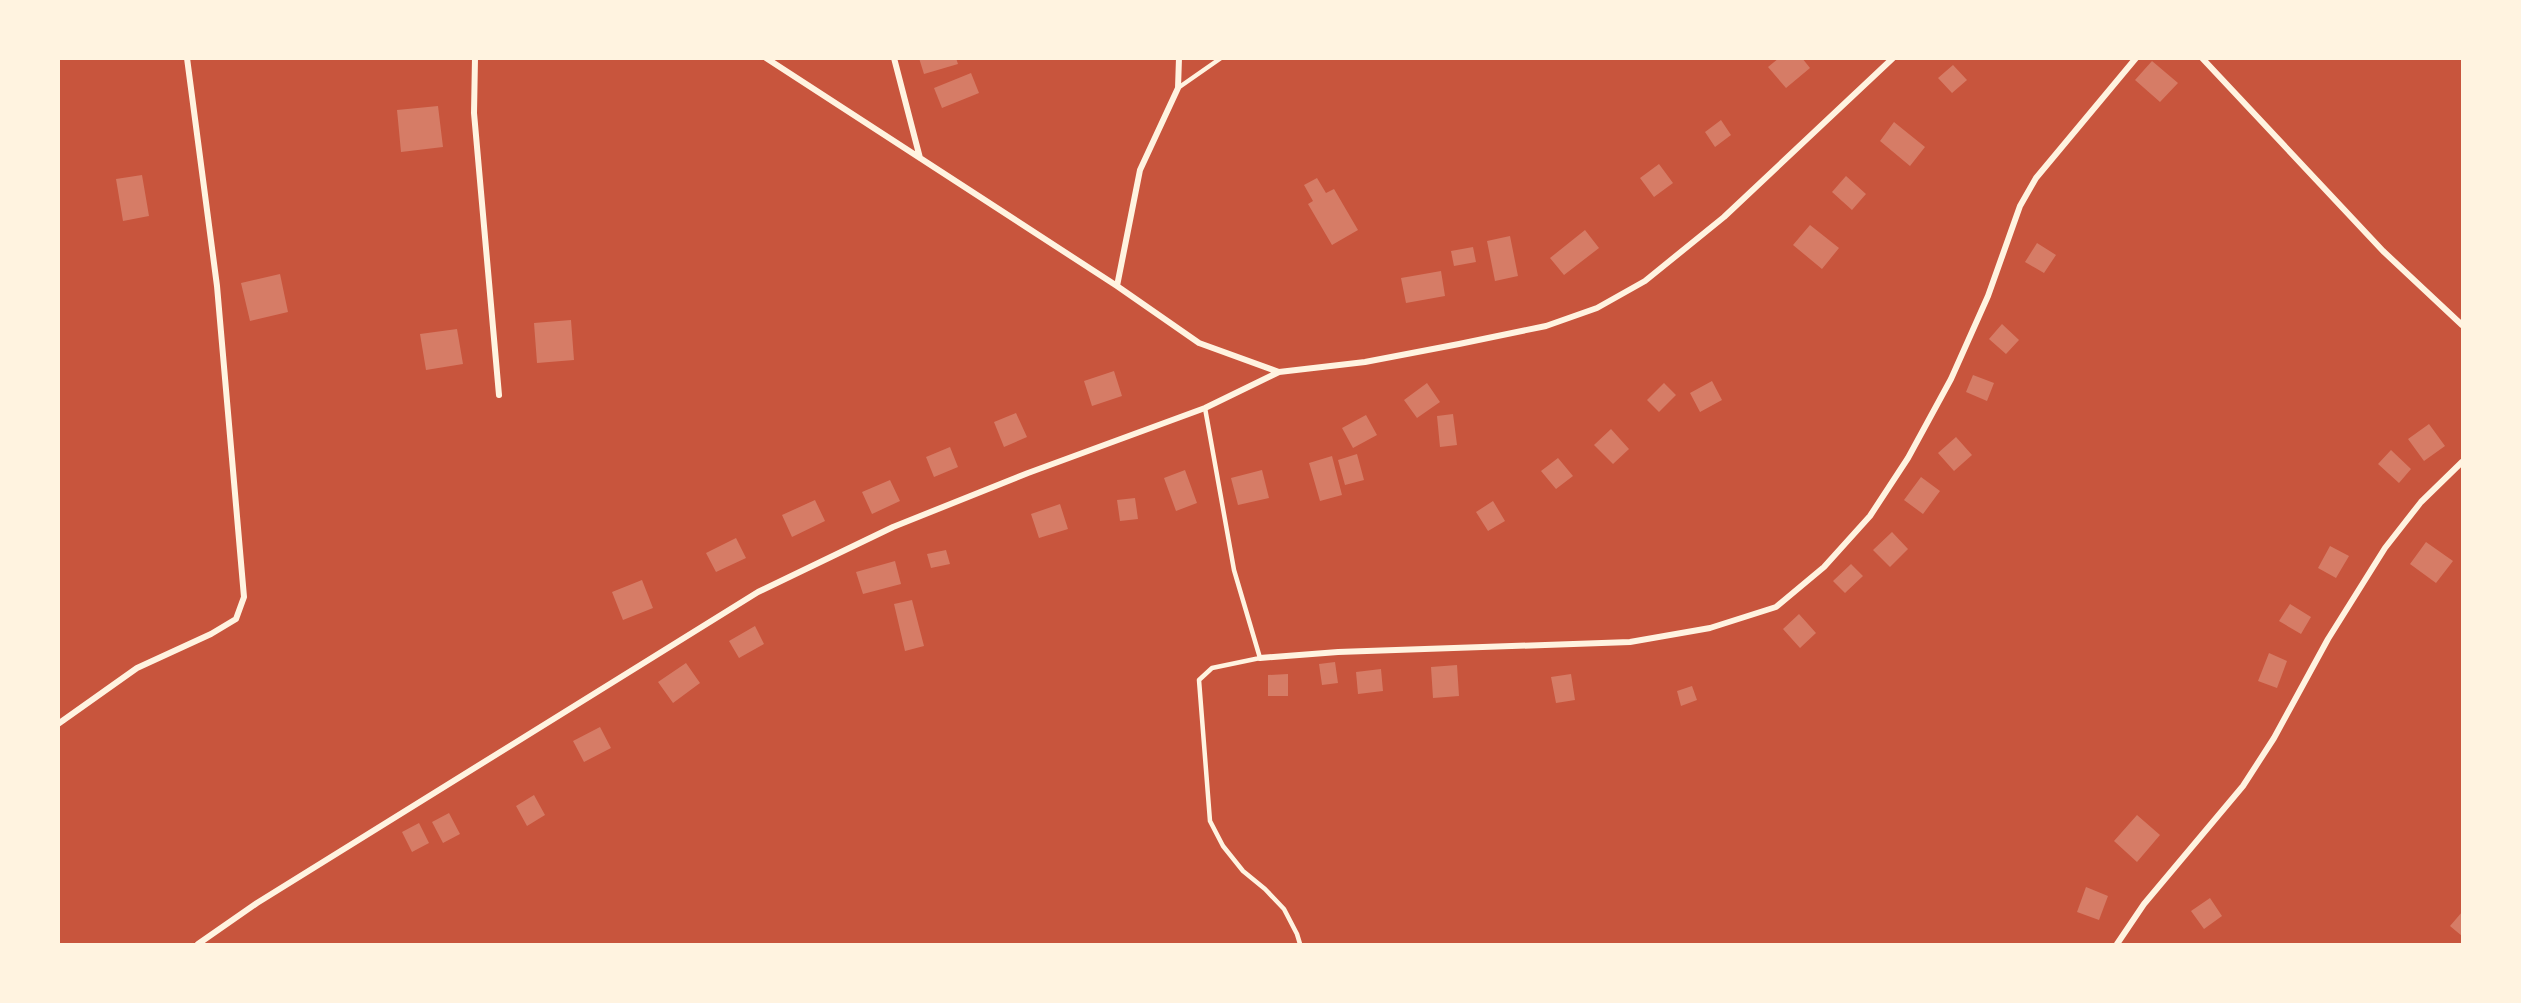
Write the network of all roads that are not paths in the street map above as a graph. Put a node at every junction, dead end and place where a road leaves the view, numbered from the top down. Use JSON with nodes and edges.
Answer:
{"nodes":[{"id":1,"x":187,"y":58,"type":"edge"},
{"id":2,"x":475,"y":58,"type":"edge"},
{"id":3,"x":766,"y":58,"type":"edge"},
{"id":4,"x":894,"y":58,"type":"edge"},
{"id":5,"x":1179,"y":58,"type":"edge"},
{"id":6,"x":1221,"y":58,"type":"edge"},
{"id":7,"x":1893,"y":58,"type":"edge"},
{"id":8,"x":2136,"y":58,"type":"edge"},
{"id":9,"x":2202,"y":58,"type":"edge"},
{"id":10,"x":1178,"y":88,"type":"junction"},
{"id":11,"x":920,"y":158,"type":"junction"},
{"id":12,"x":1117,"y":285,"type":"junction"},
{"id":13,"x":2463,"y":326,"type":"edge"},
{"id":14,"x":1279,"y":372,"type":"junction"},
{"id":15,"x":499,"y":395,"type":"dead end"},
{"id":16,"x":1205,"y":408,"type":"junction"},
{"id":17,"x":2463,"y":462,"type":"edge"},
{"id":18,"x":1260,"y":658,"type":"junction"},
{"id":19,"x":58,"y":724,"type":"edge"},
{"id":20,"x":198,"y":945,"type":"edge"},
{"id":21,"x":1300,"y":945,"type":"edge"},
{"id":22,"x":2117,"y":945,"type":"edge"}],
"edges":[{"from":1,"to":19,"type":"street"},
{"from":2,"to":15,"type":"street"},
{"from":3,"to":11,"type":"street"},
{"from":4,"to":11,"type":"street"},
{"from":5,"to":10,"type":"street"},
{"from":6,"to":10,"type":"lane"},
{"from":7,"to":14,"type":"street"},
{"from":8,"to":18,"type":"street"},
{"from":9,"to":13,"type":"street"},
{"from":10,"to":12,"type":"street"},
{"from":11,"to":12,"type":"street"},
{"from":12,"to":14,"type":"street"},
{"from":14,"to":16,"type":"street"},
{"from":16,"to":18,"type":"lane"},
{"from":16,"to":20,"type":"street"},
{"from":17,"to":22,"type":"street"},
{"from":18,"to":21,"type":"lane"}]}
